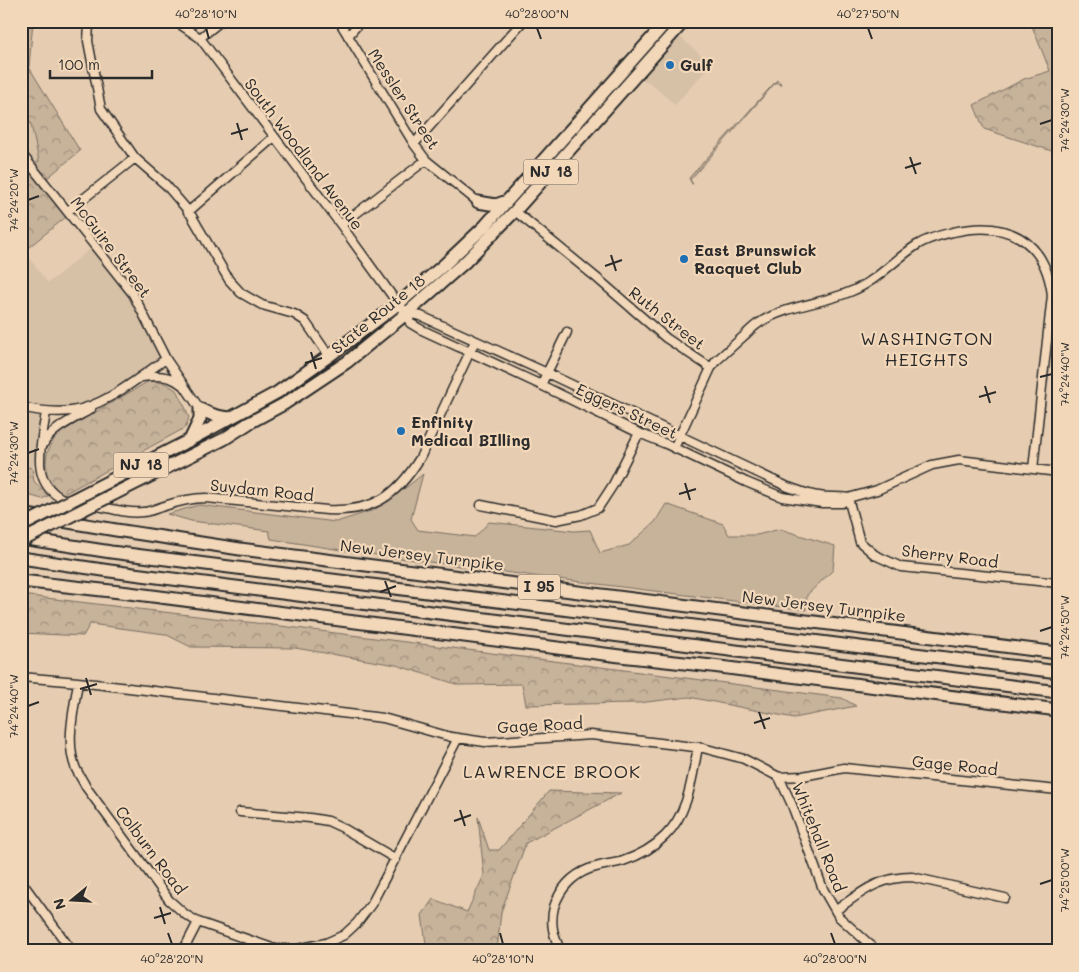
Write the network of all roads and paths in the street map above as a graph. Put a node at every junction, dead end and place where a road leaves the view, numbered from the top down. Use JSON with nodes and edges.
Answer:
{"nodes":[{"id":1,"x":92,"y":21,"type":"edge"},
{"id":2,"x":221,"y":21,"type":"edge"},
{"id":3,"x":339,"y":21,"type":"edge"},
{"id":4,"x":361,"y":21,"type":"edge"},
{"id":5,"x":523,"y":21,"type":"edge"},
{"id":6,"x":647,"y":21,"type":"edge"},
{"id":7,"x":667,"y":21,"type":"edge"},
{"id":8,"x":684,"y":21,"type":"edge"},
{"id":9,"x":179,"y":24,"type":"edge"},
{"id":10,"x":658,"y":31,"type":"junction"},
{"id":11,"x":348,"y":36,"type":"junction"},
{"id":12,"x":200,"y":38,"type":"junction"},
{"id":13,"x":274,"y":137,"type":"junction"},
{"id":14,"x":414,"y":144,"type":"junction"},
{"id":15,"x":24,"y":157,"type":"dead end"},
{"id":16,"x":135,"y":158,"type":"junction"},
{"id":17,"x":426,"y":160,"type":"junction"},
{"id":18,"x":507,"y":201,"type":"junction"},
{"id":19,"x":478,"y":202,"type":"junction"},
{"id":20,"x":68,"y":211,"type":"junction"},
{"id":21,"x":515,"y":211,"type":"junction"},
{"id":22,"x":188,"y":212,"type":"junction"},
{"id":23,"x":341,"y":225,"type":"junction"},
{"id":24,"x":485,"y":226,"type":"junction"},
{"id":25,"x":398,"y":304,"type":"junction"},
{"id":26,"x":408,"y":313,"type":"junction"},
{"id":27,"x":568,"y":332,"type":"dead end"},
{"id":28,"x":475,"y":341,"type":"junction"},
{"id":29,"x":469,"y":352,"type":"junction"},
{"id":30,"x":330,"y":356,"type":"junction"},
{"id":31,"x":166,"y":359,"type":"junction"},
{"id":32,"x":711,"y":368,"type":"junction"},
{"id":33,"x":547,"y":373,"type":"junction"},
{"id":34,"x":137,"y":378,"type":"junction"},
{"id":35,"x":541,"y":384,"type":"junction"},
{"id":36,"x":184,"y":387,"type":"junction"},
{"id":37,"x":112,"y":395,"type":"junction"},
{"id":38,"x":21,"y":407,"type":"edge"},
{"id":39,"x":200,"y":409,"type":"junction"},
{"id":40,"x":46,"y":412,"type":"junction"},
{"id":41,"x":230,"y":418,"type":"junction"},
{"id":42,"x":638,"y":433,"type":"junction"},
{"id":43,"x":680,"y":436,"type":"junction"},
{"id":44,"x":190,"y":440,"type":"junction"},
{"id":45,"x":674,"y":448,"type":"junction"},
{"id":46,"x":41,"y":452,"type":"junction"},
{"id":47,"x":1033,"y":469,"type":"junction"},
{"id":48,"x":753,"y":470,"type":"junction"},
{"id":49,"x":1058,"y":472,"type":"edge"},
{"id":50,"x":746,"y":482,"type":"junction"},
{"id":51,"x":848,"y":498,"type":"junction"},
{"id":52,"x":481,"y":505,"type":"dead end"},
{"id":53,"x":21,"y":514,"type":"edge"},
{"id":54,"x":21,"y":526,"type":"edge"},
{"id":55,"x":21,"y":539,"type":"edge"},
{"id":56,"x":21,"y":558,"type":"edge"},
{"id":57,"x":21,"y":581,"type":"edge"},
{"id":58,"x":1058,"y":582,"type":"edge"},
{"id":59,"x":1058,"y":653,"type":"edge"},
{"id":60,"x":1058,"y":672,"type":"edge"},
{"id":61,"x":21,"y":677,"type":"edge"},
{"id":62,"x":78,"y":682,"type":"junction"},
{"id":63,"x":1058,"y":692,"type":"edge"},
{"id":64,"x":1058,"y":710,"type":"edge"},
{"id":65,"x":458,"y":738,"type":"junction"},
{"id":66,"x":698,"y":747,"type":"junction"},
{"id":67,"x":779,"y":776,"type":"junction"},
{"id":68,"x":1058,"y":790,"type":"edge"},
{"id":69,"x":240,"y":812,"type":"dead end"},
{"id":70,"x":396,"y":859,"type":"junction"},
{"id":71,"x":21,"y":881,"type":"edge"},
{"id":72,"x":1005,"y":898,"type":"dead end"},
{"id":73,"x":836,"y":910,"type":"junction"},
{"id":74,"x":198,"y":922,"type":"junction"},
{"id":75,"x":274,"y":950,"type":"edge"},
{"id":76,"x":72,"y":951,"type":"edge"},
{"id":77,"x":183,"y":951,"type":"edge"},
{"id":78,"x":560,"y":951,"type":"edge"},
{"id":79,"x":876,"y":951,"type":"edge"}],
"edges":[{"from":1,"to":16,"type":"street"},
{"from":2,"to":12,"type":"street"},
{"from":3,"to":11,"type":"street","name":"Messler Street"},
{"from":4,"to":11,"type":"street"},
{"from":5,"to":14,"type":"street"},
{"from":6,"to":10,"type":"street"},
{"from":7,"to":10,"type":"highway","name":"State Route 18","number":"NJ 18"},
{"from":8,"to":21,"type":"highway","name":"State Route 18","number":"NJ 18"},
{"from":9,"to":12,"type":"street","name":"South Woodland Avenue"},
{"from":10,"to":18,"type":"highway","name":"State Route 18","number":"NJ 18"},
{"from":11,"to":14,"type":"street","name":"Messler Street"},
{"from":12,"to":13,"type":"street","name":"South Woodland Avenue"},
{"from":13,"to":22,"type":"street"},
{"from":13,"to":23,"type":"street","name":"South Woodland Avenue"},
{"from":14,"to":17,"type":"street","name":"Messler Street"},
{"from":15,"to":20,"type":"street","name":"McGuire Street"},
{"from":16,"to":20,"type":"street"},
{"from":16,"to":22,"type":"street"},
{"from":17,"to":19,"type":"street","name":"Messler Street"},
{"from":17,"to":23,"type":"street"},
{"from":18,"to":19,"type":"highway"},
{"from":18,"to":24,"type":"highway","name":"State Route 18","number":"NJ 18"},
{"from":19,"to":24,"type":"highway"},
{"from":20,"to":31,"type":"street","name":"McGuire Street"},
{"from":21,"to":26,"type":"highway","name":"State Route 18","number":"NJ 18"},
{"from":21,"to":32,"type":"street","name":"Ruth Street"},
{"from":22,"to":30,"type":"street"},
{"from":23,"to":25,"type":"street","name":"South Woodland Avenue"},
{"from":24,"to":25,"type":"highway","name":"State Route 18","number":"NJ 18"},
{"from":25,"to":26,"type":"street","name":"Eggers Street"},
{"from":25,"to":30,"type":"highway","name":"State Route 18","number":"NJ 18"},
{"from":26,"to":28,"type":"street","name":"Eggers Street"},
{"from":26,"to":29,"type":"street","name":"Eggers Street"},
{"from":26,"to":55,"type":"highway","name":"State Route 18","number":"NJ 18","bridge":true},
{"from":27,"to":33,"type":"street"},
{"from":28,"to":29,"type":"street","name":"Suydam Road"},
{"from":28,"to":33,"type":"street","name":"Eggers Street"},
{"from":29,"to":35,"type":"street","name":"Eggers Street"},
{"from":29,"to":46,"type":"street","name":"Suydam Road"},
{"from":30,"to":41,"type":"highway","name":"State Route 18","number":"NJ 18"},
{"from":31,"to":34,"type":"street"},
{"from":31,"to":36,"type":"street","name":"McGuire Street"},
{"from":32,"to":43,"type":"street"},
{"from":32,"to":47,"type":"street"},
{"from":33,"to":35,"type":"street"},
{"from":33,"to":43,"type":"street","name":"Eggers Street"},
{"from":34,"to":36,"type":"street"},
{"from":34,"to":37,"type":"street"},
{"from":35,"to":42,"type":"street","name":"Eggers Street"},
{"from":36,"to":39,"type":"street","name":"McGuire Street"},
{"from":37,"to":40,"type":"street"},
{"from":37,"to":46,"type":"street"},
{"from":38,"to":40,"type":"street"},
{"from":39,"to":41,"type":"highway"},
{"from":39,"to":44,"type":"highway"},
{"from":40,"to":46,"type":"street","name":"Suydam Road"},
{"from":41,"to":44,"type":"highway","name":"State Route 18","number":"NJ 18"},
{"from":42,"to":45,"type":"street","name":"Eggers Street"},
{"from":42,"to":52,"type":"street"},
{"from":43,"to":45,"type":"street"},
{"from":43,"to":48,"type":"street","name":"Eggers Street"},
{"from":44,"to":54,"type":"highway","name":"State Route 18","number":"NJ 18","bridge":true},
{"from":45,"to":50,"type":"street","name":"Eggers Street"},
{"from":47,"to":49,"type":"street","name":"Eggers Street"},
{"from":47,"to":51,"type":"street","name":"Eggers Street"},
{"from":48,"to":50,"type":"street"},
{"from":48,"to":51,"type":"street","name":"Eggers Street"},
{"from":50,"to":51,"type":"street","name":"Eggers Street"},
{"from":51,"to":58,"type":"street","name":"Sherry Road"},
{"from":53,"to":59,"type":"highway","name":"New Jersey Turnpike","number":"I 95"},
{"from":55,"to":60,"type":"highway","number":"I 95"},
{"from":56,"to":63,"type":"highway","number":"I 95"},
{"from":57,"to":64,"type":"highway"},
{"from":61,"to":62,"type":"street","name":"Gage Road"},
{"from":62,"to":65,"type":"street","name":"Gage Road"},
{"from":62,"to":74,"type":"street","name":"Colburn Road"},
{"from":65,"to":66,"type":"street","name":"Gage Road"},
{"from":65,"to":70,"type":"street","name":"Colburn Road"},
{"from":66,"to":67,"type":"street","name":"Gage Road"},
{"from":66,"to":78,"type":"street"},
{"from":67,"to":68,"type":"street","name":"Gage Road"},
{"from":67,"to":73,"type":"street","name":"Whitehall Road"},
{"from":69,"to":70,"type":"street"},
{"from":70,"to":75,"type":"street","name":"Colburn Road"},
{"from":71,"to":76,"type":"street"},
{"from":72,"to":73,"type":"street"},
{"from":73,"to":79,"type":"street","name":"Whitehall Road"},
{"from":74,"to":75,"type":"street","name":"Colburn Road"},
{"from":74,"to":77,"type":"street"}]}
